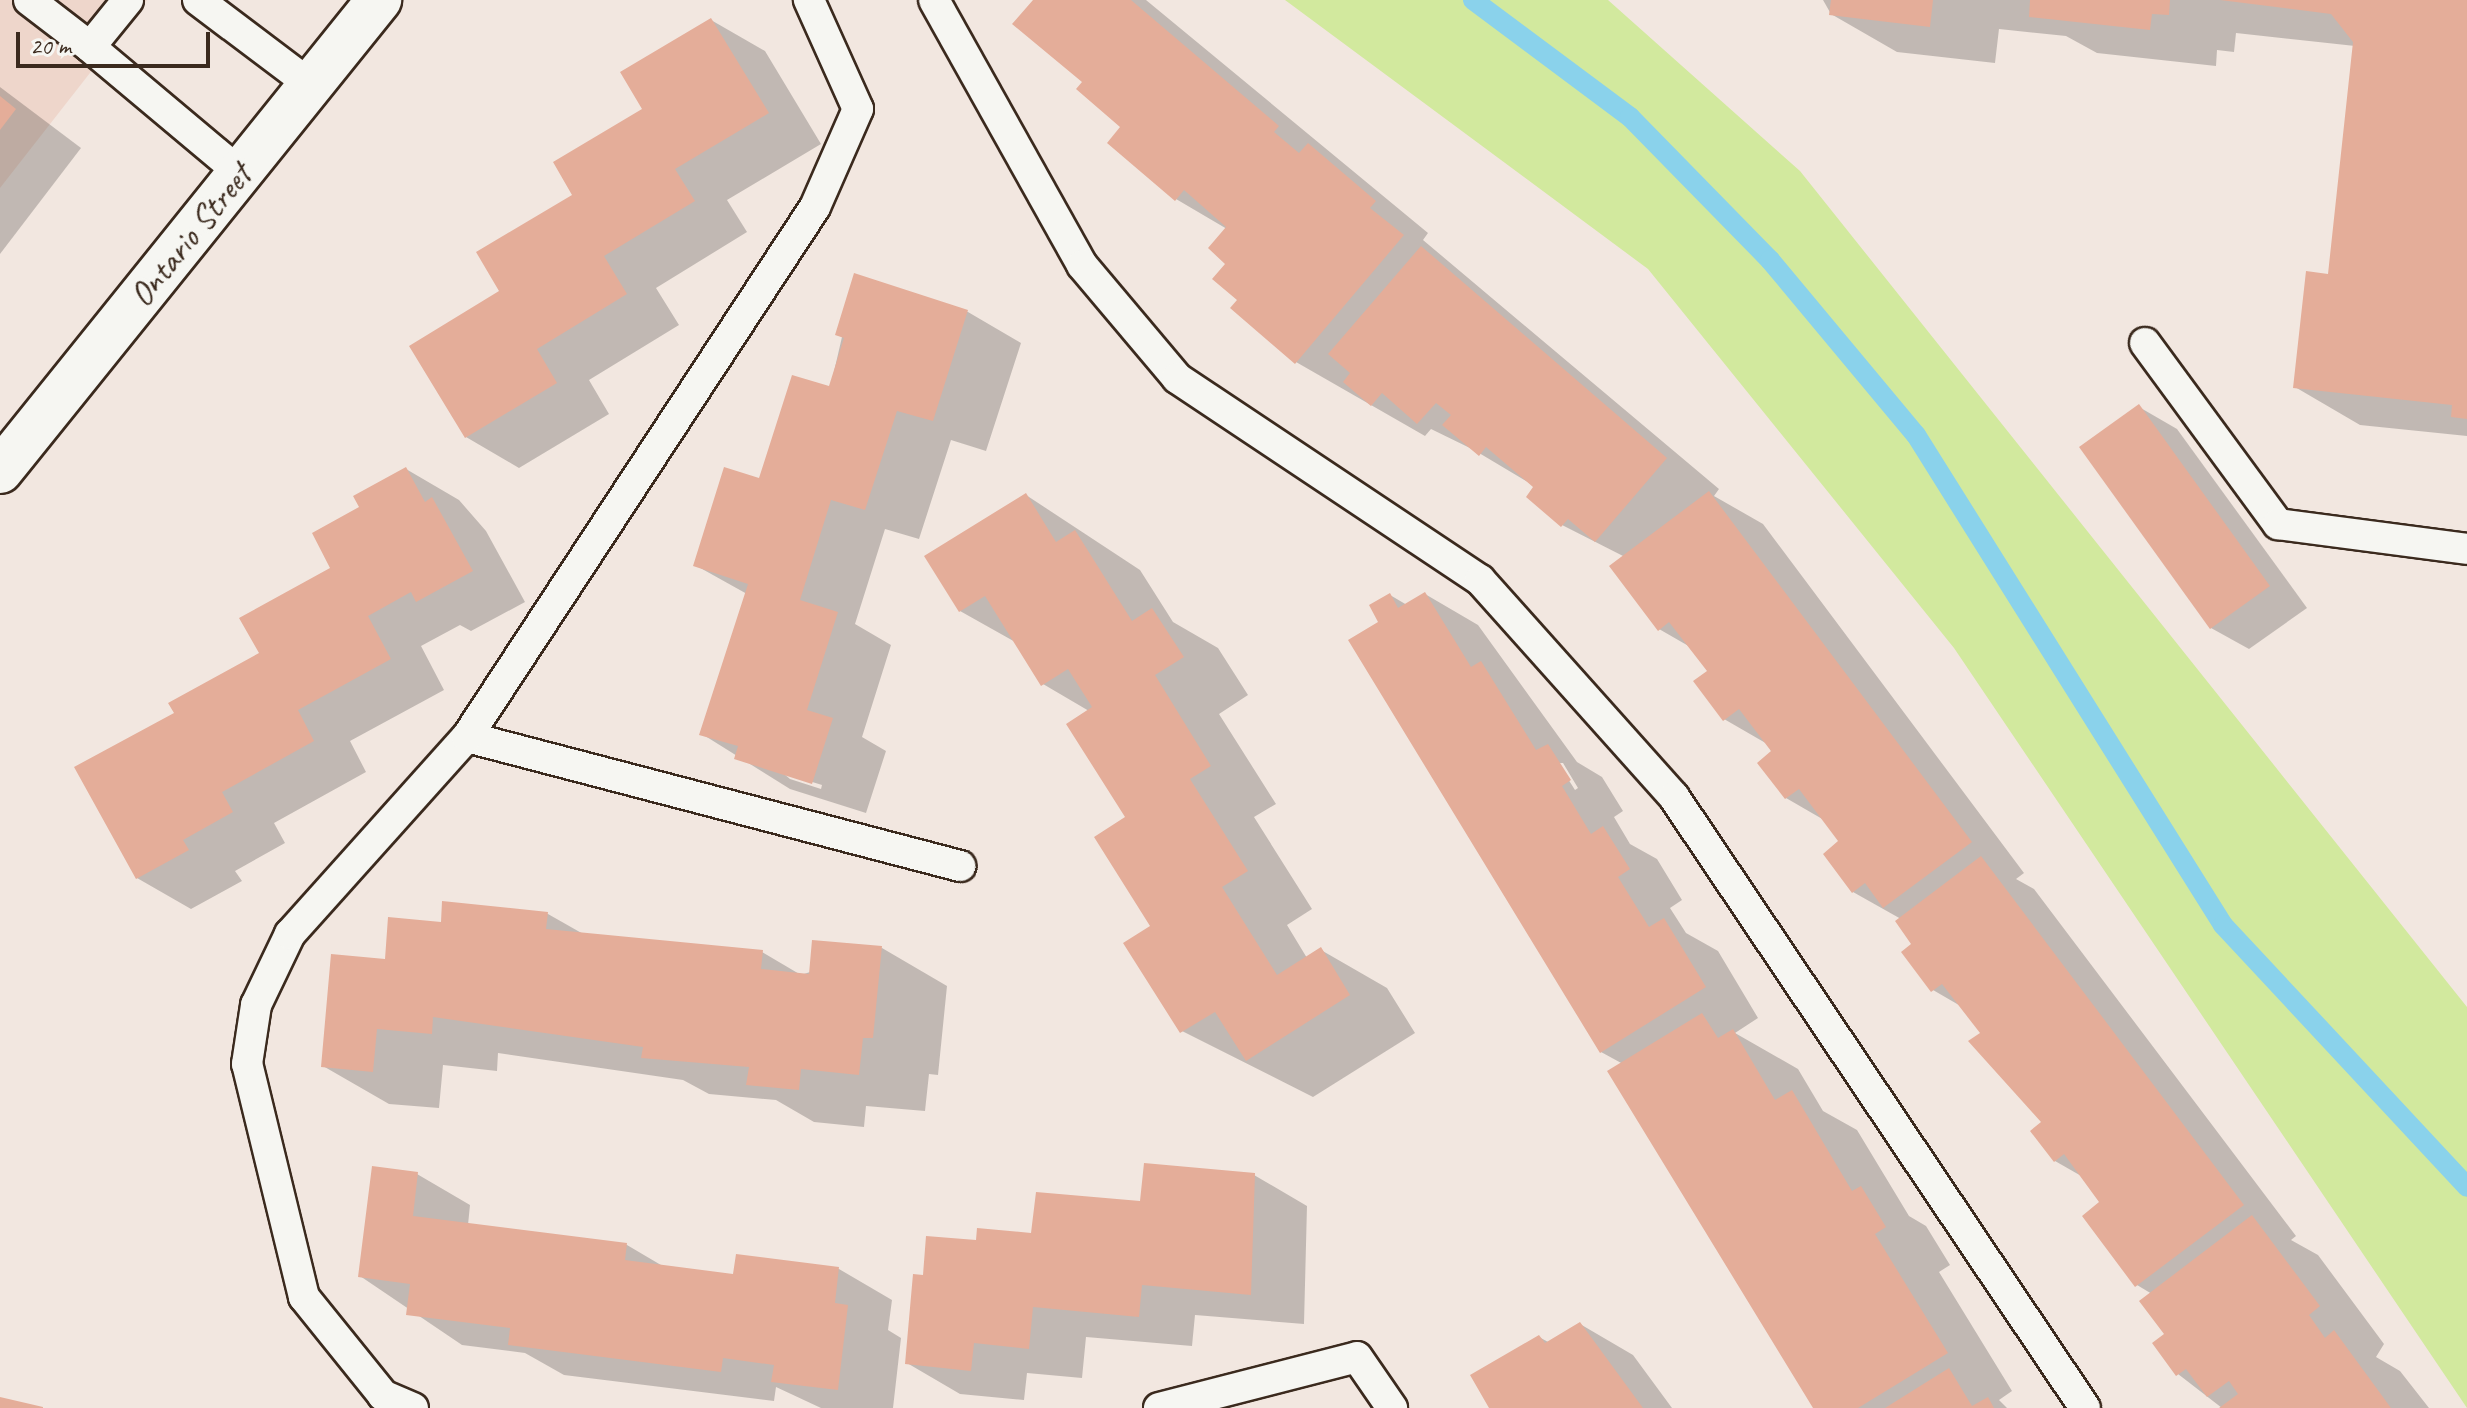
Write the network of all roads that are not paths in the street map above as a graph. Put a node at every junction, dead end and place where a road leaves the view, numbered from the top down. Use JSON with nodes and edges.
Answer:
{"nodes":[{"id":1,"x":29,"y":0,"type":"edge"},
{"id":2,"x":128,"y":0,"type":"edge"},
{"id":3,"x":198,"y":0,"type":"edge"},
{"id":4,"x":379,"y":0,"type":"edge"},
{"id":5,"x":809,"y":0,"type":"edge"},
{"id":6,"x":934,"y":0,"type":"edge"},
{"id":7,"x":90,"y":47,"type":"junction"},
{"id":8,"x":311,"y":85,"type":"junction"},
{"id":9,"x":240,"y":173,"type":"junction"},
{"id":10,"x":2145,"y":343,"type":"dead end"},
{"id":11,"x":0,"y":471,"type":"edge"},
{"id":12,"x":2467,"y":549,"type":"edge"},
{"id":13,"x":467,"y":737,"type":"junction"},
{"id":14,"x":960,"y":866,"type":"dead end"},
{"id":15,"x":413,"y":1408,"type":"edge"},
{"id":16,"x":1159,"y":1408,"type":"edge"},
{"id":17,"x":1392,"y":1408,"type":"edge"},
{"id":18,"x":2085,"y":1408,"type":"edge"}],
"edges":[{"from":1,"to":7,"type":"lane"},
{"from":2,"to":7,"type":"lane"},
{"from":3,"to":8,"type":"lane"},
{"from":4,"to":8,"type":"main road","name":"Ontario Street"},
{"from":5,"to":13,"type":"lane"},
{"from":6,"to":18,"type":"lane"},
{"from":7,"to":9,"type":"lane"},
{"from":8,"to":9,"type":"main road","name":"Ontario Street"},
{"from":9,"to":11,"type":"main road","name":"Ontario Street"},
{"from":10,"to":12,"type":"lane"},
{"from":13,"to":14,"type":"lane"},
{"from":13,"to":15,"type":"lane"},
{"from":16,"to":17,"type":"lane"}]}
